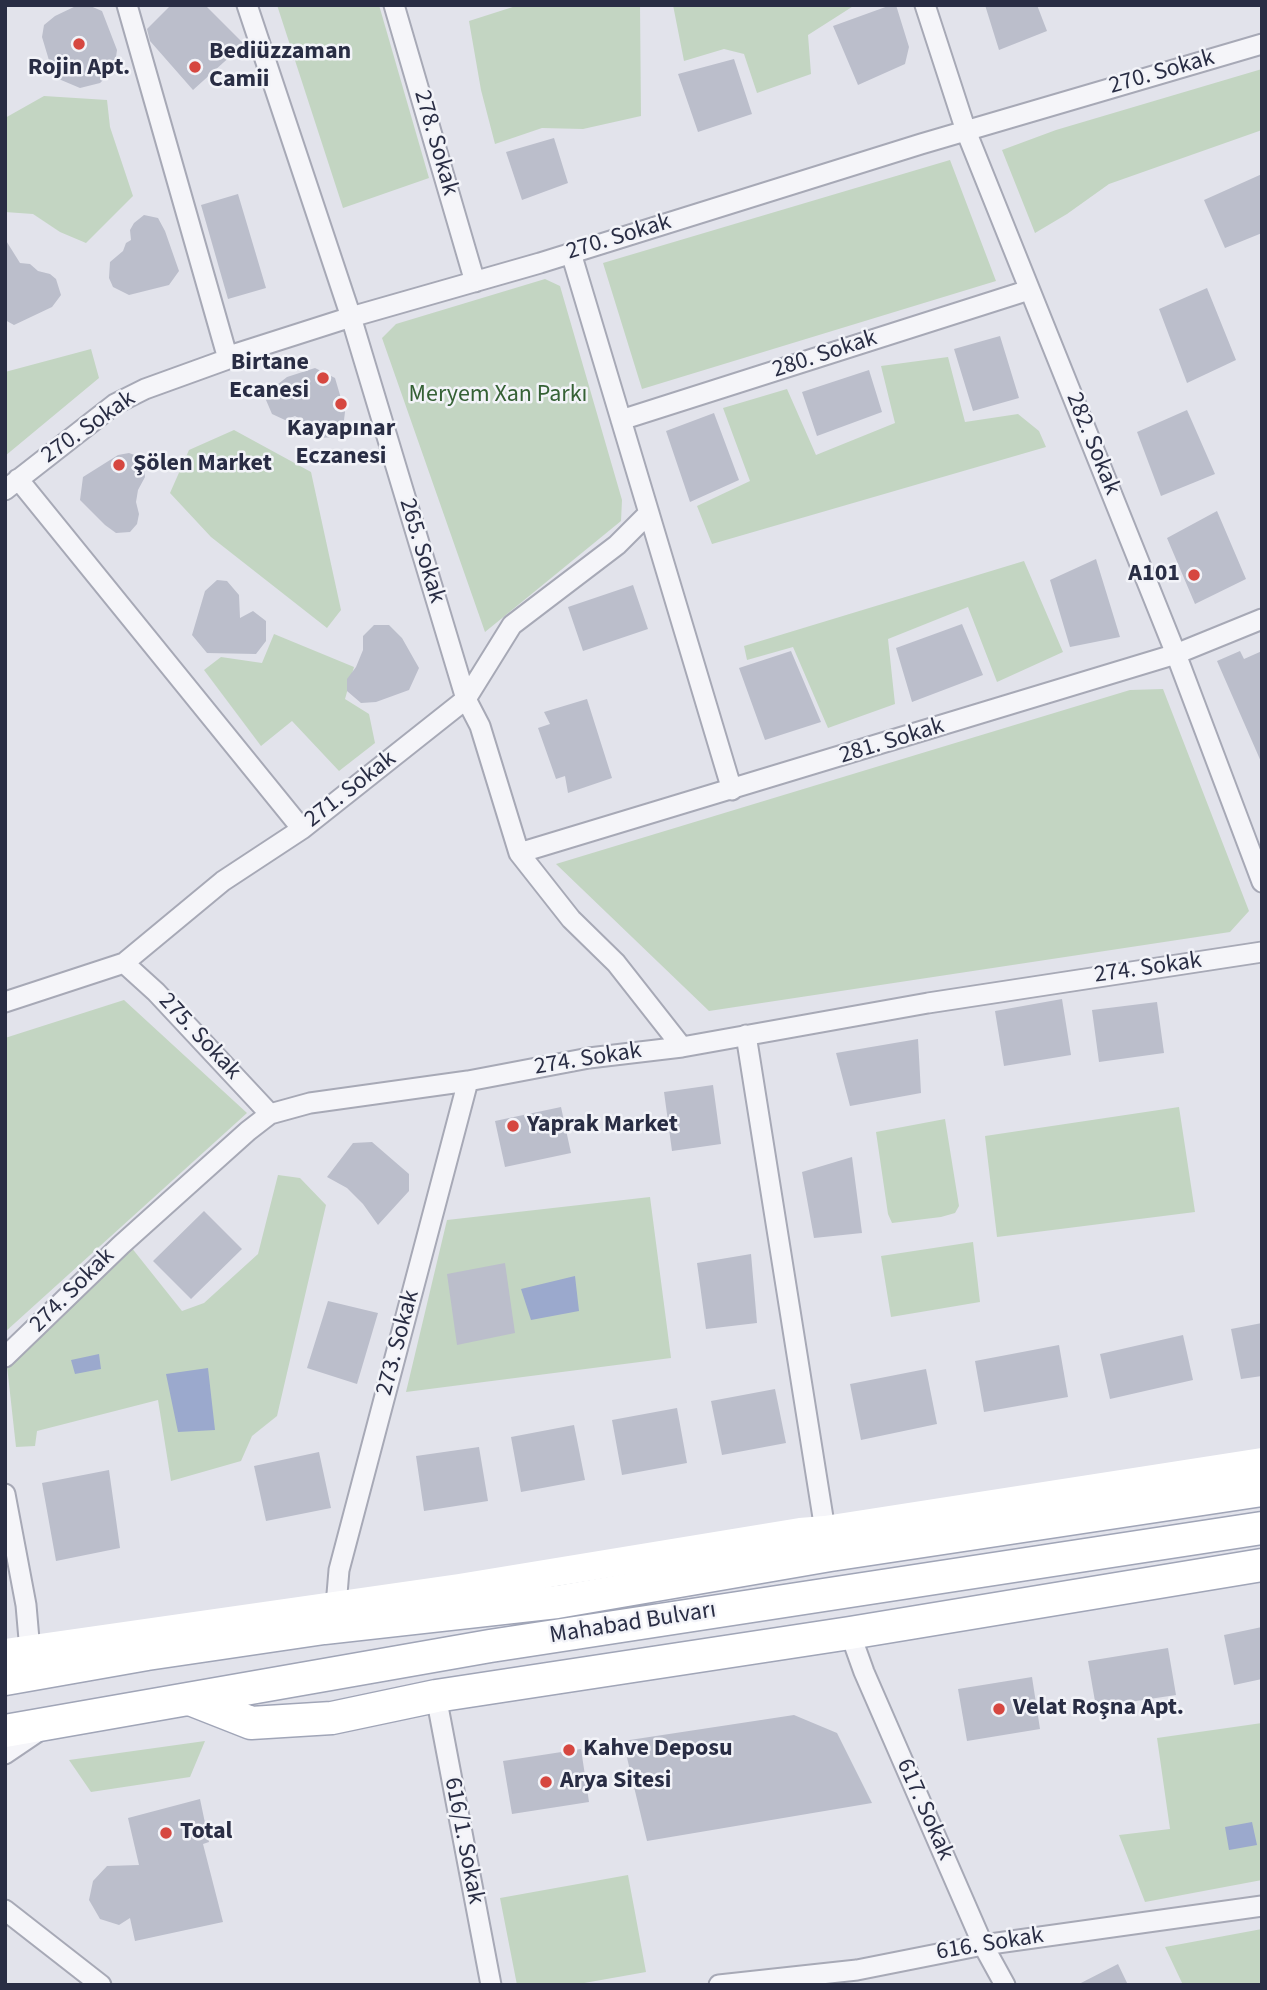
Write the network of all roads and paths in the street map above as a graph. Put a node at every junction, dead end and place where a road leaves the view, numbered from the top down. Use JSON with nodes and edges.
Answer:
{"nodes":[{"id":1,"x":127,"y":5,"type":"edge"},
{"id":2,"x":247,"y":5,"type":"edge"},
{"id":3,"x":394,"y":5,"type":"edge"},
{"id":4,"x":925,"y":5,"type":"edge"},
{"id":5,"x":1262,"y":44,"type":"edge"},
{"id":6,"x":966,"y":131,"type":"junction"},
{"id":7,"x":571,"y":253,"type":"junction"},
{"id":8,"x":475,"y":282,"type":"junction"},
{"id":9,"x":1029,"y":289,"type":"junction"},
{"id":10,"x":351,"y":317,"type":"junction"},
{"id":11,"x":228,"y":359,"type":"junction"},
{"id":12,"x":621,"y":419,"type":"junction"},
{"id":13,"x":11,"y":485,"type":"edge"},
{"id":14,"x":649,"y":513,"type":"junction"},
{"id":15,"x":1262,"y":619,"type":"edge"},
{"id":16,"x":1177,"y":654,"type":"junction"},
{"id":17,"x":466,"y":699,"type":"junction"},
{"id":18,"x":732,"y":790,"type":"junction"},
{"id":19,"x":302,"y":829,"type":"junction"},
{"id":20,"x":519,"y":853,"type":"junction"},
{"id":21,"x":1262,"y":882,"type":"edge"},
{"id":22,"x":1262,"y":952,"type":"edge"},
{"id":23,"x":124,"y":963,"type":"junction"},
{"id":24,"x":5,"y":1002,"type":"edge"},
{"id":25,"x":746,"y":1035,"type":"junction"},
{"id":26,"x":682,"y":1047,"type":"junction"},
{"id":27,"x":468,"y":1081,"type":"junction"},
{"id":28,"x":270,"y":1114,"type":"junction"},
{"id":29,"x":5,"y":1357,"type":"edge"},
{"id":30,"x":1262,"y":1462,"type":"edge"},
{"id":31,"x":1262,"y":1490,"type":"edge"},
{"id":32,"x":5,"y":1494,"type":"edge"},
{"id":33,"x":1262,"y":1528,"type":"edge"},
{"id":34,"x":825,"y":1530,"type":"junction"},
{"id":35,"x":1262,"y":1565,"type":"edge"},
{"id":36,"x":336,"y":1606,"type":"junction"},
{"id":37,"x":850,"y":1633,"type":"junction"},
{"id":38,"x":18,"y":1652,"type":"edge"},
{"id":39,"x":5,"y":1679,"type":"edge"},
{"id":40,"x":436,"y":1696,"type":"junction"},
{"id":41,"x":189,"y":1699,"type":"junction"},
{"id":42,"x":50,"y":1723,"type":"junction"},
{"id":43,"x":5,"y":1731,"type":"edge"},
{"id":44,"x":5,"y":1755,"type":"edge"},
{"id":45,"x":1262,"y":1906,"type":"edge"},
{"id":46,"x":5,"y":1910,"type":"edge"},
{"id":47,"x":983,"y":1945,"type":"junction"},
{"id":48,"x":102,"y":1985,"type":"edge"},
{"id":49,"x":491,"y":1985,"type":"edge"},
{"id":50,"x":719,"y":1985,"type":"edge"},
{"id":51,"x":1005,"y":1985,"type":"edge"}],
"edges":[{"from":1,"to":11,"type":"street"},
{"from":2,"to":10,"type":"street","name":"265. Sokak"},
{"from":3,"to":8,"type":"street","name":"278. Sokak"},
{"from":4,"to":6,"type":"street","name":"282. Sokak"},
{"from":5,"to":6,"type":"street","name":"270. Sokak"},
{"from":6,"to":7,"type":"street","name":"270. Sokak"},
{"from":6,"to":9,"type":"street","name":"282. Sokak"},
{"from":7,"to":8,"type":"street","name":"270. Sokak"},
{"from":7,"to":12,"type":"street"},
{"from":8,"to":10,"type":"street","name":"270. Sokak"},
{"from":9,"to":12,"type":"street","name":"280. Sokak"},
{"from":9,"to":16,"type":"street","name":"282. Sokak"},
{"from":10,"to":11,"type":"street","name":"270. Sokak"},
{"from":10,"to":17,"type":"street","name":"265. Sokak"},
{"from":11,"to":13,"type":"street","name":"270. Sokak"},
{"from":12,"to":14,"type":"street"},
{"from":13,"to":19,"type":"street"},
{"from":14,"to":17,"type":"street","name":"271. Sokak"},
{"from":14,"to":18,"type":"street"},
{"from":15,"to":16,"type":"street","name":"281. Sokak"},
{"from":16,"to":18,"type":"street","name":"281. Sokak"},
{"from":16,"to":21,"type":"street","name":"282. Sokak"},
{"from":17,"to":19,"type":"street","name":"271. Sokak"},
{"from":17,"to":20,"type":"street","name":"265. Sokak"},
{"from":18,"to":20,"type":"street","name":"281. Sokak"},
{"from":19,"to":23,"type":"street","name":"271. Sokak"},
{"from":20,"to":26,"type":"street","name":"265. Sokak"},
{"from":22,"to":25,"type":"street","name":"274. Sokak"},
{"from":23,"to":24,"type":"street","name":"271. Sokak"},
{"from":23,"to":28,"type":"street","name":"275. Sokak"},
{"from":25,"to":26,"type":"street","name":"274. Sokak"},
{"from":25,"to":34,"type":"street"},
{"from":26,"to":27,"type":"street","name":"274. Sokak"},
{"from":27,"to":28,"type":"street","name":"274. Sokak"},
{"from":27,"to":36,"type":"street","name":"273. Sokak"},
{"from":28,"to":29,"type":"street","name":"274. Sokak"},
{"from":30,"to":34,"type":"main road"},
{"from":31,"to":39,"type":"main road","name":"Mahabad Bulvarı"},
{"from":32,"to":38,"type":"street"},
{"from":33,"to":41,"type":"main road","name":"Mahabad Bulvarı"},
{"from":34,"to":36,"type":"main road"},
{"from":35,"to":37,"type":"main road"},
{"from":36,"to":38,"type":"main road"},
{"from":37,"to":40,"type":"main road"},
{"from":37,"to":47,"type":"street","name":"617. Sokak"},
{"from":40,"to":41,"type":"main road"},
{"from":40,"to":49,"type":"street","name":"616/1. Sokak"},
{"from":41,"to":42,"type":"main road","name":"Mahabad Bulvarı"},
{"from":42,"to":43,"type":"main road","name":"Mahabad Bulvarı"},
{"from":42,"to":44,"type":"street"},
{"from":45,"to":47,"type":"street","name":"616. Sokak"},
{"from":46,"to":48,"type":"street"},
{"from":47,"to":50,"type":"street","name":"616. Sokak"},
{"from":47,"to":51,"type":"street","name":"617. Sokak"}]}
